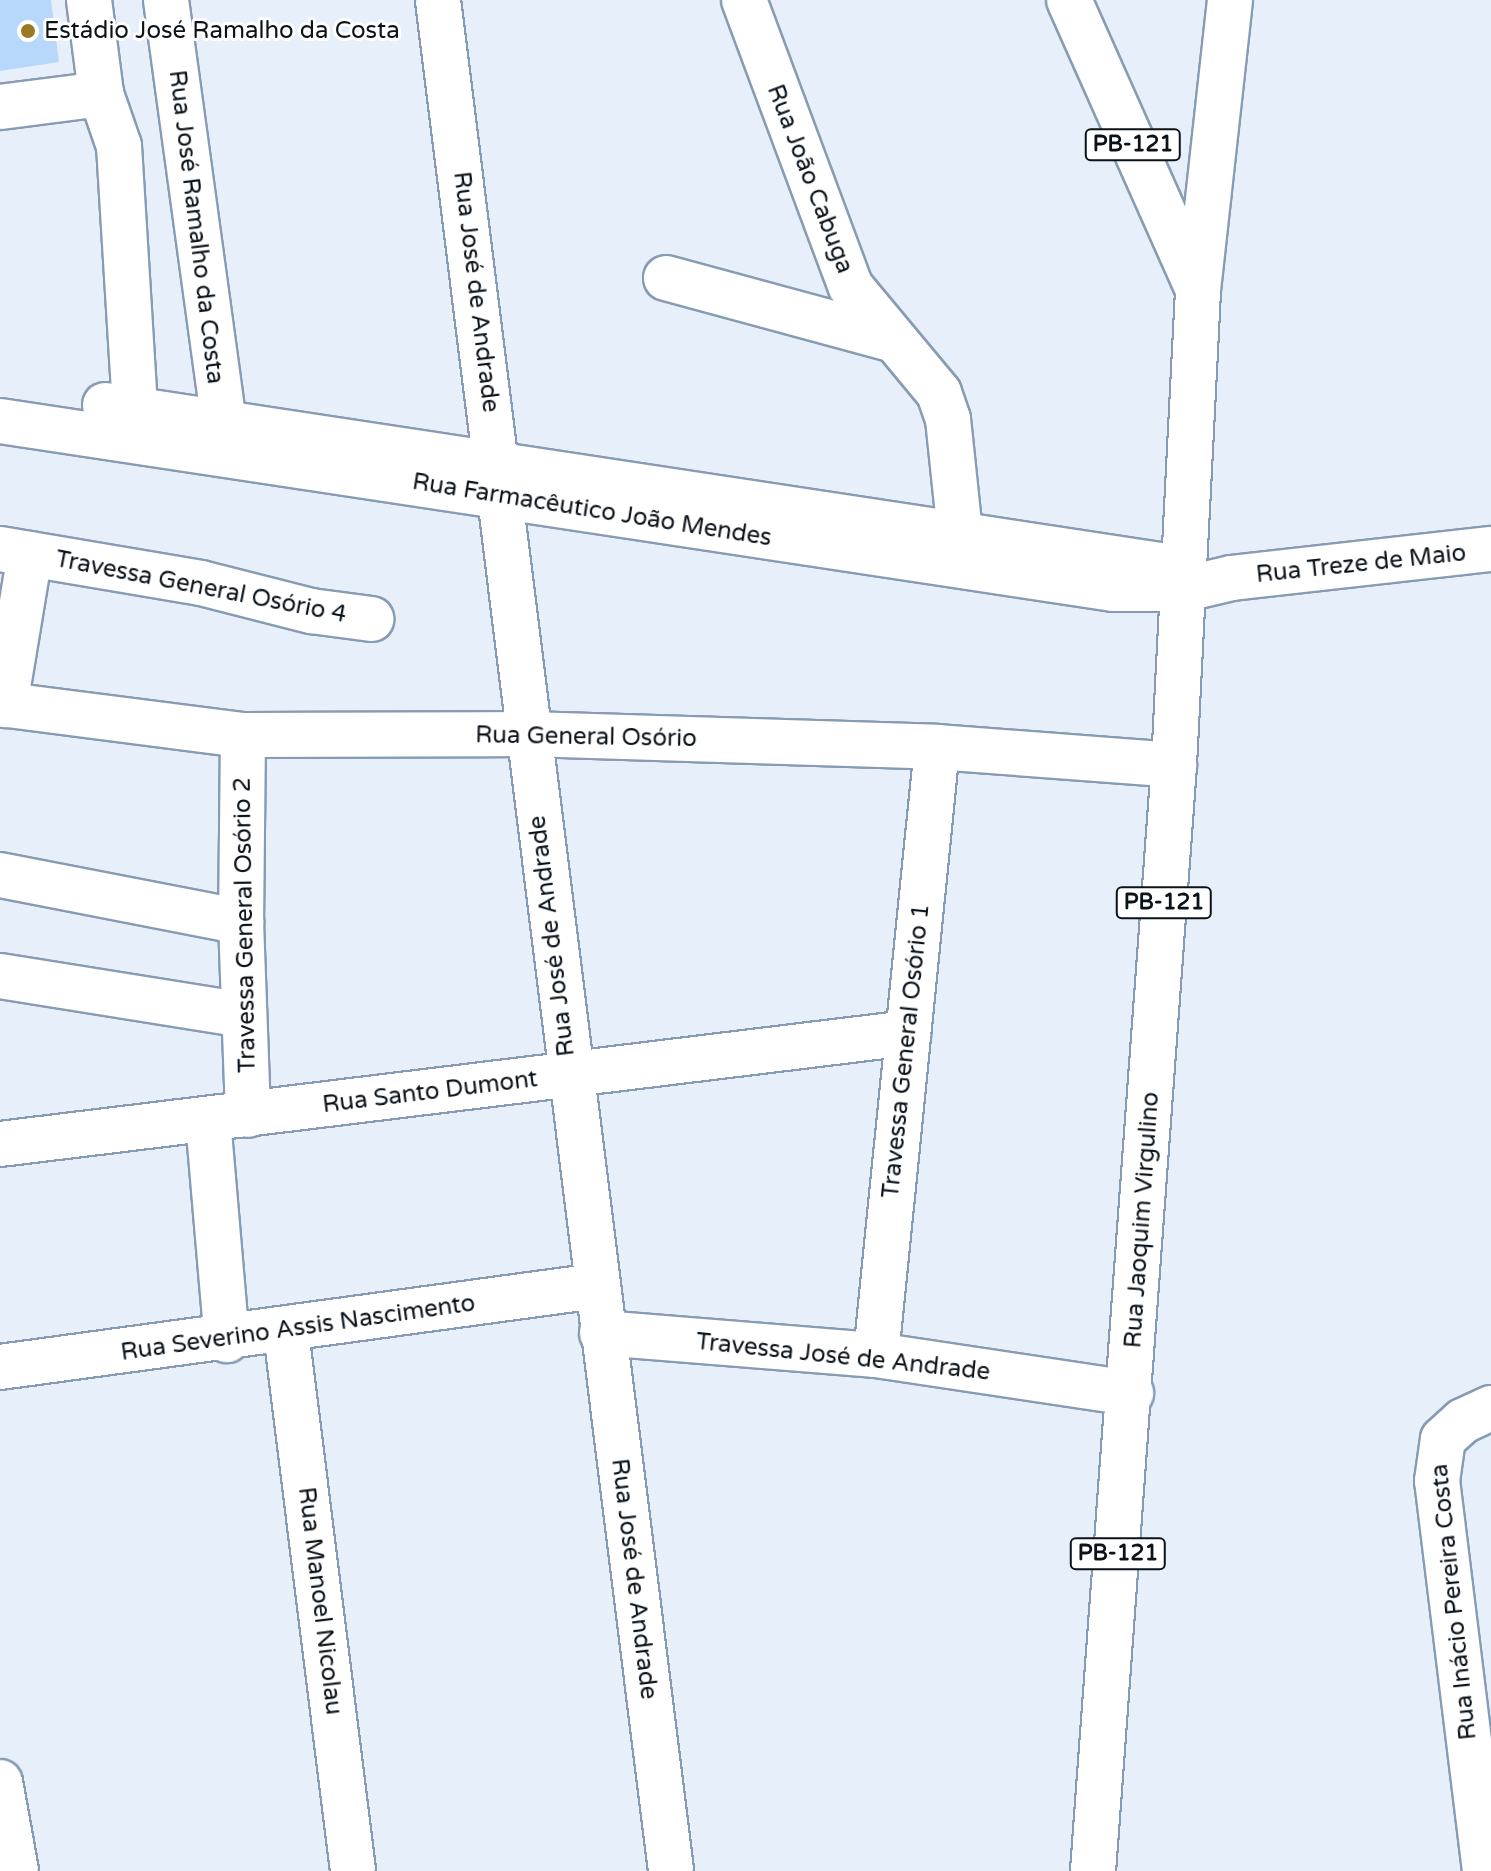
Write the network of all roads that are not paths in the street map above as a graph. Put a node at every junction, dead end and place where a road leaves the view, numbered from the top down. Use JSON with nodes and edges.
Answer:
{"nodes":[{"id":1,"x":89,"y":0,"type":"edge"},
{"id":2,"x":166,"y":0,"type":"edge"},
{"id":3,"x":438,"y":0,"type":"edge"},
{"id":4,"x":744,"y":0,"type":"edge"},
{"id":5,"x":1069,"y":0,"type":"edge"},
{"id":6,"x":1230,"y":0,"type":"edge"},
{"id":7,"x":101,"y":94,"type":"junction"},
{"id":8,"x":0,"y":107,"type":"edge"},
{"id":9,"x":185,"y":134,"type":"junction"},
{"id":10,"x":119,"y":146,"type":"junction"},
{"id":11,"x":666,"y":278,"type":"dead end"},
{"id":12,"x":1198,"y":290,"type":"junction"},
{"id":13,"x":890,"y":339,"type":"junction"},
{"id":14,"x":0,"y":390,"type":"edge"},
{"id":15,"x":0,"y":421,"type":"edge"},
{"id":16,"x":137,"y":425,"type":"junction"},
{"id":17,"x":224,"y":436,"type":"junction"},
{"id":18,"x":500,"y":480,"type":"junction"},
{"id":19,"x":1491,"y":549,"type":"edge"},
{"id":20,"x":963,"y":551,"type":"junction"},
{"id":21,"x":15,"y":552,"type":"edge"},
{"id":22,"x":1185,"y":579,"type":"junction"},
{"id":23,"x":371,"y":619,"type":"dead end"},
{"id":24,"x":2,"y":705,"type":"edge"},
{"id":25,"x":528,"y":734,"type":"junction"},
{"id":26,"x":243,"y":735,"type":"junction"},
{"id":27,"x":937,"y":747,"type":"junction"},
{"id":28,"x":1174,"y":765,"type":"junction"},
{"id":29,"x":0,"y":875,"type":"edge"},
{"id":30,"x":241,"y":922,"type":"junction"},
{"id":31,"x":0,"y":976,"type":"edge"},
{"id":32,"x":244,"y":1015,"type":"junction"},
{"id":33,"x":908,"y":1033,"type":"junction"},
{"id":34,"x":569,"y":1075,"type":"junction"},
{"id":35,"x":228,"y":1118,"type":"junction"},
{"id":36,"x":0,"y":1144,"type":"edge"},
{"id":37,"x":596,"y":1286,"type":"junction"},
{"id":38,"x":286,"y":1332,"type":"junction"},
{"id":39,"x":602,"y":1333,"type":"junction"},
{"id":40,"x":227,"y":1340,"type":"junction"},
{"id":41,"x":876,"y":1355,"type":"junction"},
{"id":42,"x":0,"y":1367,"type":"edge"},
{"id":43,"x":1131,"y":1393,"type":"junction"},
{"id":44,"x":1491,"y":1408,"type":"edge"},
{"id":45,"x":1476,"y":1672,"type":"edge"},
{"id":46,"x":0,"y":1782,"type":"edge"},
{"id":47,"x":16,"y":1871,"type":"edge"},
{"id":48,"x":353,"y":1871,"type":"edge"},
{"id":49,"x":671,"y":1871,"type":"edge"},
{"id":50,"x":1093,"y":1871,"type":"edge"},
{"id":51,"x":1485,"y":1871,"type":"edge"}],
"edges":[{"from":1,"to":7,"type":"street"},
{"from":2,"to":9,"type":"street","name":"Rua José Ramalho da Costa"},
{"from":3,"to":18,"type":"street","name":"Rua José de Andrade"},
{"from":4,"to":13,"type":"street","name":"Rua João Cabuga"},
{"from":5,"to":12,"type":"street","number":"PB-121"},
{"from":6,"to":12,"type":"street"},
{"from":7,"to":8,"type":"street"},
{"from":7,"to":10,"type":"street"},
{"from":9,"to":10,"type":"street"},
{"from":9,"to":17,"type":"street","name":"Rua José Ramalho da Costa"},
{"from":10,"to":16,"type":"street"},
{"from":11,"to":13,"type":"street"},
{"from":12,"to":22,"type":"street","number":"PB-121"},
{"from":13,"to":20,"type":"street","name":"Rua João Cabuga"},
{"from":14,"to":16,"type":"street","name":"Rua Farmacêutico João Mendes"},
{"from":15,"to":16,"type":"street","name":"Rua Farmacêutico João Mendes"},
{"from":16,"to":17,"type":"street","name":"Rua Farmacêutico João Mendes"},
{"from":17,"to":18,"type":"street","name":"Rua Farmacêutico João Mendes"},
{"from":18,"to":20,"type":"street","name":"Rua Farmacêutico João Mendes"},
{"from":18,"to":25,"type":"street","name":"Rua José de Andrade"},
{"from":19,"to":22,"type":"street","name":"Rua Treze de Maio"},
{"from":20,"to":22,"type":"street","name":"Rua Farmacêutico João Mendes"},
{"from":21,"to":23,"type":"street","name":"Travessa General Osório 4"},
{"from":21,"to":24,"type":"street","name":"Travessa General Osório 4"},
{"from":22,"to":28,"type":"street","name":"Rua Jaoquim Virgulino","number":"PB-121"},
{"from":24,"to":26,"type":"street","name":"Rua General Osório"},
{"from":25,"to":26,"type":"street","name":"Rua General Osório"},
{"from":25,"to":27,"type":"street","name":"Rua General Osório"},
{"from":25,"to":34,"type":"street","name":"Rua José de Andrade"},
{"from":26,"to":30,"type":"street","name":"Travessa General Osório 2"},
{"from":27,"to":28,"type":"street","name":"Rua General Osório"},
{"from":27,"to":33,"type":"street","name":"Travessa General Osório 1"},
{"from":28,"to":43,"type":"street","name":"Rua Jaoquim Virgulino","number":"PB-121"},
{"from":29,"to":30,"type":"street"},
{"from":30,"to":32,"type":"street","name":"Travessa General Osório 2"},
{"from":31,"to":32,"type":"street"},
{"from":32,"to":35,"type":"street","name":"Travessa General Osório 2"},
{"from":33,"to":34,"type":"street","name":"Rua Santo Dumont"},
{"from":33,"to":41,"type":"street","name":"Travessa General Osório 1"},
{"from":34,"to":35,"type":"street","name":"Rua Santo Dumont"},
{"from":34,"to":37,"type":"street","name":"Rua José de Andrade"},
{"from":35,"to":36,"type":"street","name":"Rua Santo Dumont"},
{"from":35,"to":40,"type":"street","name":"Travessa General Osório 2"},
{"from":37,"to":38,"type":"street","name":"Rua Severino Assis Nascimento"},
{"from":37,"to":39,"type":"street","name":"Rua José de Andrade"},
{"from":38,"to":40,"type":"street","name":"Rua Severino Assis Nascimento"},
{"from":38,"to":48,"type":"street","name":"Rua Manoel Nicolau"},
{"from":39,"to":41,"type":"street","name":"Travessa José de Andrade"},
{"from":39,"to":49,"type":"street","name":"Rua José de Andrade"},
{"from":40,"to":42,"type":"street","name":"Rua Severino Assis Nascimento"},
{"from":41,"to":43,"type":"street","name":"Travessa José de Andrade"},
{"from":43,"to":50,"type":"street","name":"Rua Jaoquim Virgulino","number":"PB-121"},
{"from":44,"to":45,"type":"street","name":"Rua Inácio Pereira Costa"},
{"from":45,"to":51,"type":"street","name":"Rua Inácio Pereira Costa"},
{"from":46,"to":47,"type":"street"}]}
